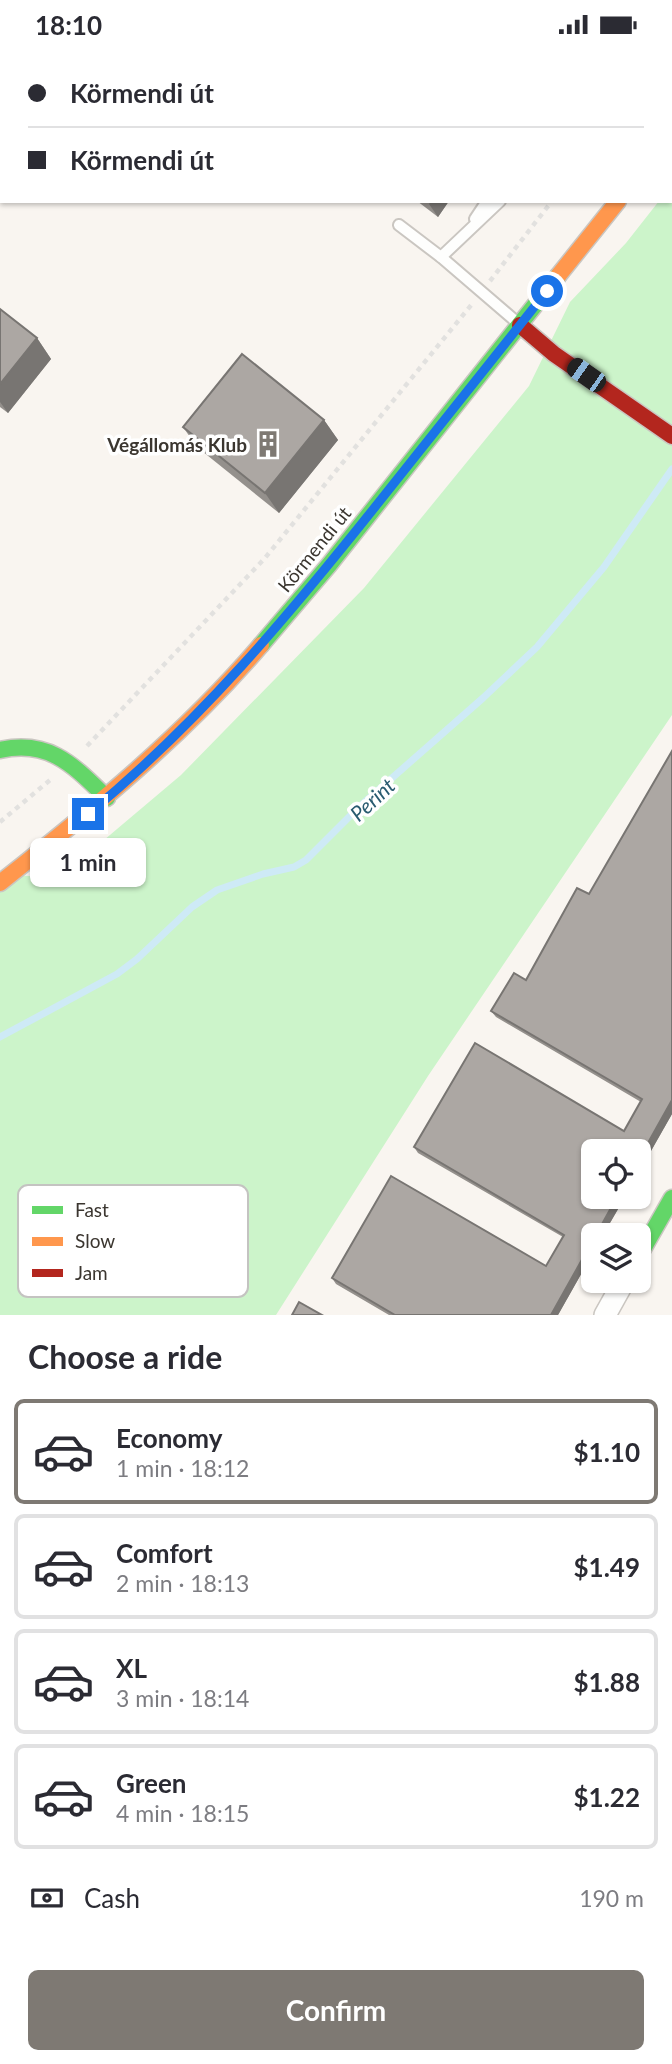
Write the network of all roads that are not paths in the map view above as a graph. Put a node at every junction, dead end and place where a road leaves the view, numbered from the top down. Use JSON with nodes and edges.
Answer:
{"nodes":[{"id":1,"x":486,"y":203,"type":"edge"},
{"id":2,"x":498,"y":203,"type":"edge"},
{"id":3,"x":616,"y":203,"type":"edge"},
{"id":4,"x":399,"y":225,"type":"dead end"},
{"id":5,"x":460,"y":240,"type":"junction"},
{"id":6,"x":441,"y":257,"type":"junction"},
{"id":7,"x":520,"y":325,"type":"junction"},
{"id":8,"x":672,"y":436,"type":"edge"},
{"id":9,"x":0,"y":750,"type":"edge"},
{"id":10,"x":107,"y":798,"type":"junction"},
{"id":11,"x":0,"y":883,"type":"edge"},
{"id":12,"x":672,"y":1198,"type":"edge"},
{"id":13,"x":651,"y":1235,"type":"edge"},
{"id":14,"x":617,"y":1293,"type":"edge"},
{"id":15,"x":605,"y":1315,"type":"edge"}],
"edges":[{"from":1,"to":5,"type":"lane"},
{"from":2,"to":5,"type":"lane"},
{"from":3,"to":7,"type":"street","name":"Körmendi út"},
{"from":4,"to":6,"type":"lane"},
{"from":5,"to":6,"type":"lane"},
{"from":6,"to":7,"type":"lane"},
{"from":7,"to":8,"type":"street"},
{"from":7,"to":10,"type":"street","name":"Körmendi út"},
{"from":9,"to":10,"type":"street"},
{"from":10,"to":11,"type":"street","name":"Körmendi út"},
{"from":12,"to":13,"type":"street"},
{"from":14,"to":15,"type":"street"}]}
